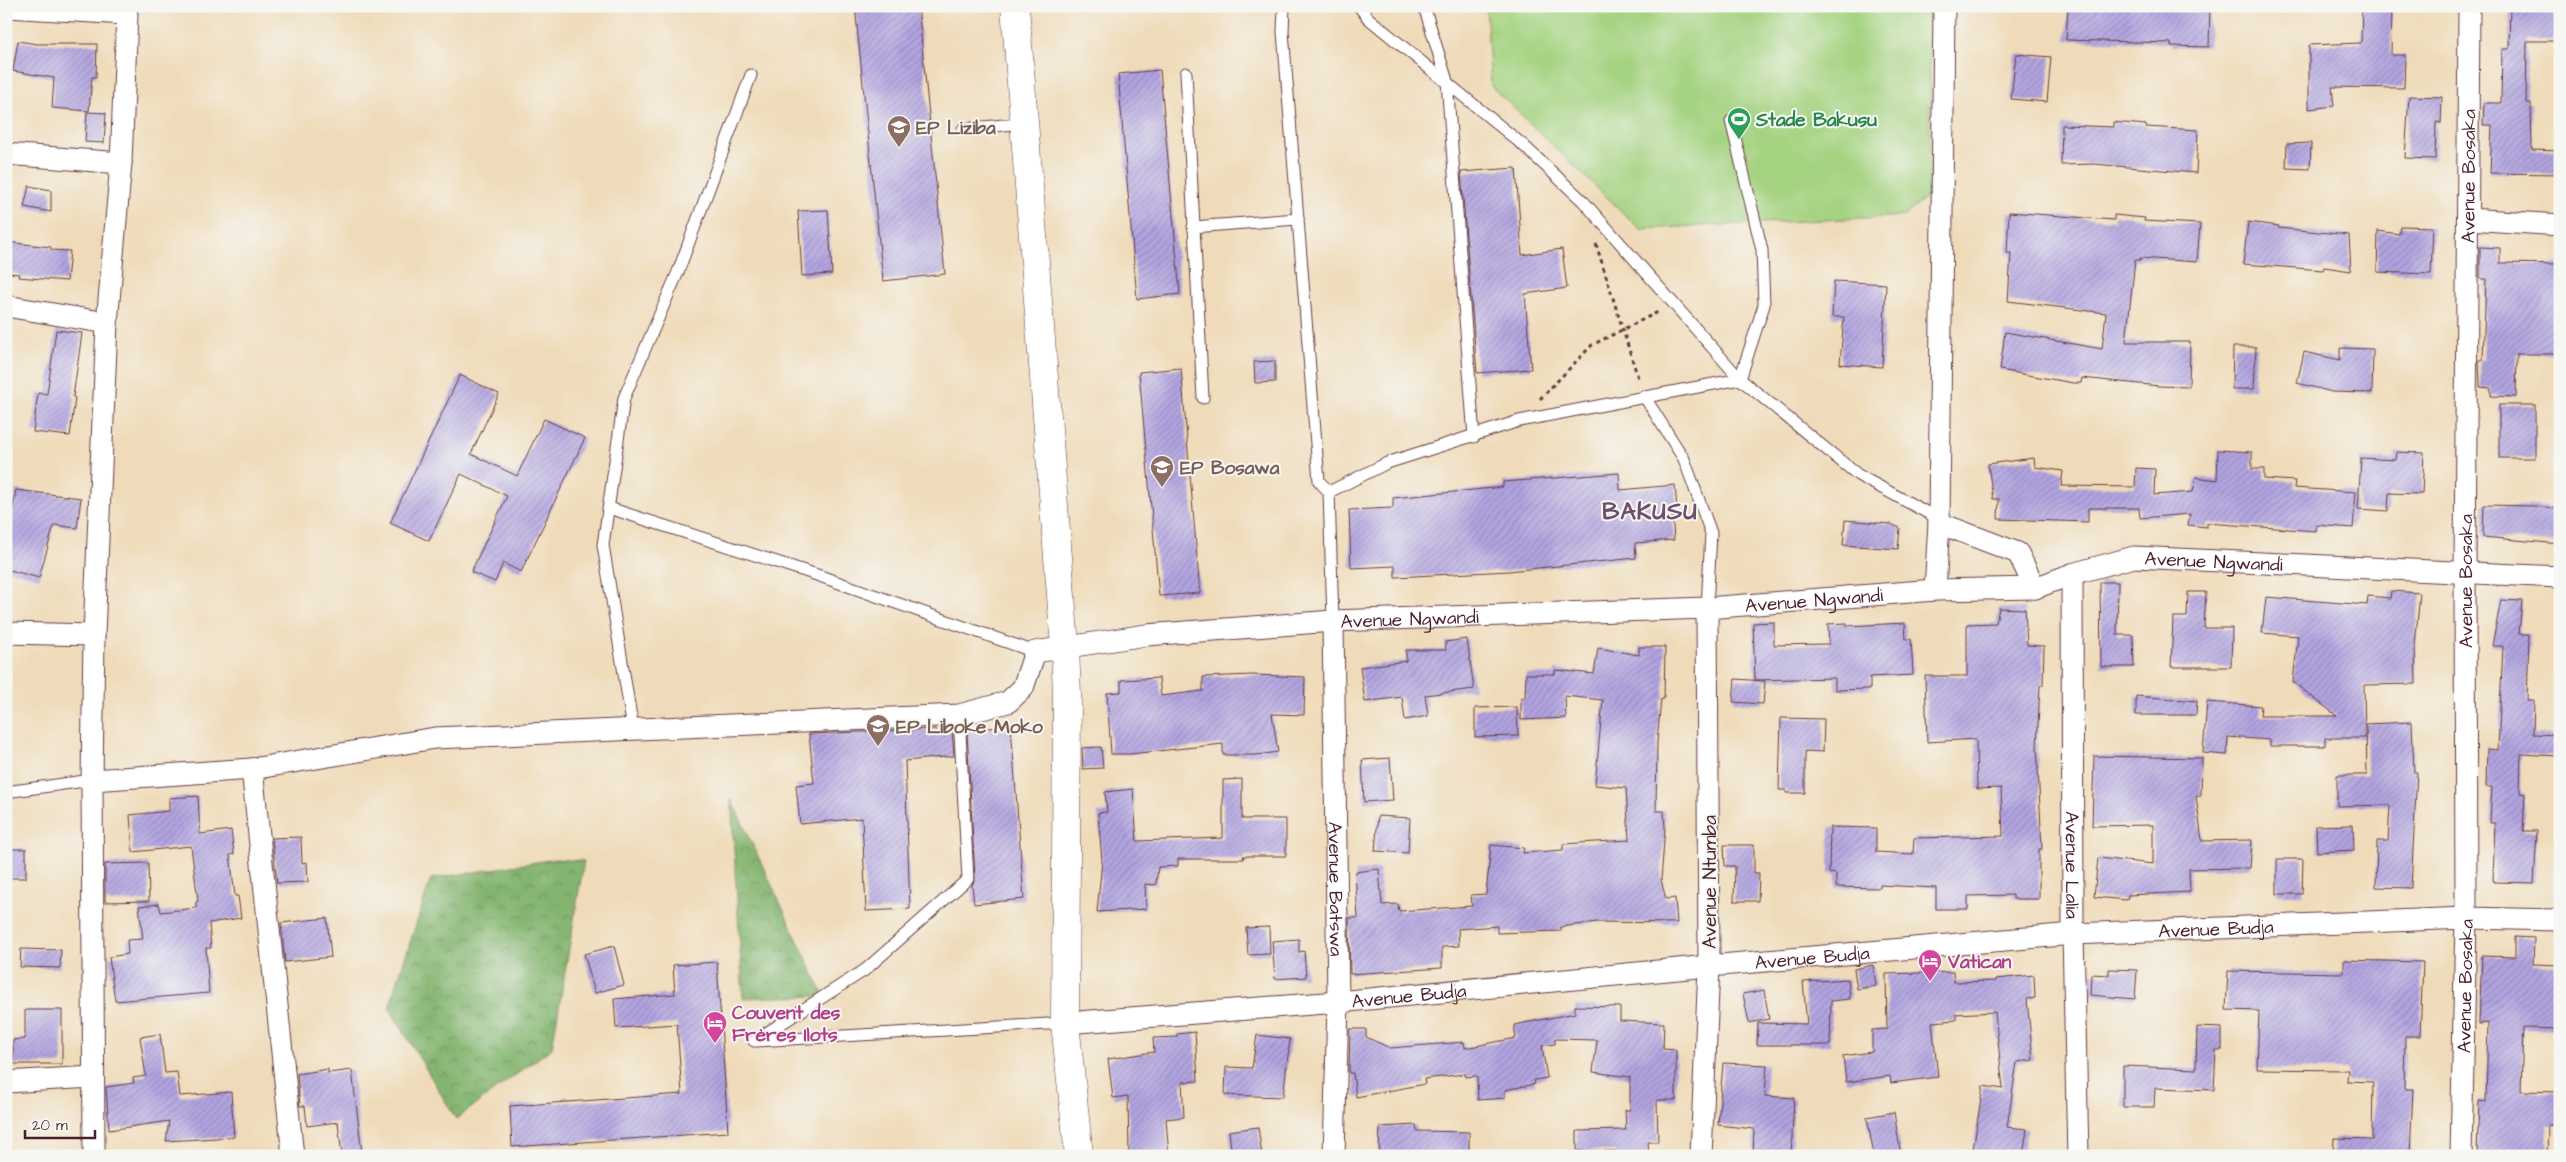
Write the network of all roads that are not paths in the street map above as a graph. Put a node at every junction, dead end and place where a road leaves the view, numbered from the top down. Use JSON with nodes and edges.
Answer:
{"nodes":[{"id":1,"x":1015,"y":6,"type":"edge"},
{"id":2,"x":1284,"y":6,"type":"edge"},
{"id":3,"x":1359,"y":6,"type":"edge"},
{"id":4,"x":1424,"y":6,"type":"edge"},
{"id":5,"x":1944,"y":6,"type":"edge"},
{"id":6,"x":2469,"y":6,"type":"edge"},
{"id":7,"x":6,"y":7,"type":"edge"},
{"id":8,"x":1186,"y":73,"type":"dead end"},
{"id":9,"x":751,"y":75,"type":"dead end"},
{"id":10,"x":1447,"y":81,"type":"junction"},
{"id":11,"x":1731,"y":121,"type":"dead end"},
{"id":12,"x":1025,"y":123,"type":"junction"},
{"id":13,"x":963,"y":129,"type":"dead end"},
{"id":14,"x":6,"y":154,"type":"edge"},
{"id":15,"x":122,"y":163,"type":"junction"},
{"id":16,"x":1298,"y":219,"type":"junction"},
{"id":17,"x":2469,"y":219,"type":"junction"},
{"id":18,"x":2560,"y":225,"type":"edge"},
{"id":19,"x":1193,"y":226,"type":"junction"},
{"id":20,"x":6,"y":306,"type":"edge"},
{"id":21,"x":106,"y":323,"type":"junction"},
{"id":22,"x":1740,"y":379,"type":"junction"},
{"id":23,"x":1644,"y":396,"type":"junction"},
{"id":24,"x":1203,"y":398,"type":"dead end"},
{"id":25,"x":1474,"y":437,"type":"junction"},
{"id":26,"x":1329,"y":492,"type":"junction"},
{"id":27,"x":609,"y":508,"type":"junction"},
{"id":28,"x":1939,"y":523,"type":"junction"},
{"id":29,"x":2465,"y":572,"type":"junction"},
{"id":30,"x":2072,"y":574,"type":"junction"},
{"id":31,"x":2560,"y":577,"type":"edge"},
{"id":32,"x":2035,"y":588,"type":"junction"},
{"id":33,"x":1935,"y":590,"type":"junction"},
{"id":34,"x":1707,"y":608,"type":"junction"},
{"id":35,"x":1333,"y":621,"type":"junction"},
{"id":36,"x":6,"y":633,"type":"edge"},
{"id":37,"x":94,"y":635,"type":"junction"},
{"id":38,"x":1065,"y":647,"type":"junction"},
{"id":39,"x":1035,"y":652,"type":"junction"},
{"id":40,"x":958,"y":715,"type":"junction"},
{"id":41,"x":632,"y":729,"type":"junction"},
{"id":42,"x":252,"y":769,"type":"junction"},
{"id":43,"x":92,"y":780,"type":"junction"},
{"id":44,"x":6,"y":792,"type":"edge"},
{"id":45,"x":2466,"y":918,"type":"junction"},
{"id":46,"x":2560,"y":920,"type":"edge"},
{"id":47,"x":2074,"y":934,"type":"junction"},
{"id":48,"x":1709,"y":966,"type":"junction"},
{"id":49,"x":1338,"y":1002,"type":"junction"},
{"id":50,"x":1065,"y":1022,"type":"junction"},
{"id":51,"x":93,"y":1077,"type":"junction"},
{"id":52,"x":6,"y":1082,"type":"edge"},
{"id":53,"x":94,"y":1156,"type":"edge"},
{"id":54,"x":293,"y":1156,"type":"edge"},
{"id":55,"x":1079,"y":1156,"type":"edge"},
{"id":56,"x":1334,"y":1156,"type":"edge"},
{"id":57,"x":1701,"y":1156,"type":"edge"},
{"id":58,"x":2078,"y":1156,"type":"edge"},
{"id":59,"x":2461,"y":1156,"type":"edge"}],
"edges":[{"from":1,"to":12,"type":"street"},
{"from":2,"to":16,"type":"lane"},
{"from":3,"to":10,"type":"lane"},
{"from":4,"to":10,"type":"lane"},
{"from":5,"to":28,"type":"street"},
{"from":6,"to":17,"type":"street","name":"Avenue Bosaka"},
{"from":7,"to":15,"type":"street"},
{"from":8,"to":19,"type":"lane"},
{"from":9,"to":27,"type":"lane"},
{"from":10,"to":22,"type":"lane"},
{"from":10,"to":25,"type":"lane"},
{"from":11,"to":22,"type":"lane"},
{"from":12,"to":13,"type":"lane"},
{"from":12,"to":38,"type":"street"},
{"from":14,"to":15,"type":"street"},
{"from":15,"to":21,"type":"street"},
{"from":16,"to":19,"type":"lane"},
{"from":16,"to":26,"type":"lane"},
{"from":17,"to":18,"type":"street"},
{"from":17,"to":29,"type":"street","name":"Avenue Bosaka"},
{"from":19,"to":24,"type":"lane"},
{"from":20,"to":21,"type":"street"},
{"from":21,"to":37,"type":"street"},
{"from":22,"to":23,"type":"lane"},
{"from":22,"to":28,"type":"lane"},
{"from":23,"to":25,"type":"lane"},
{"from":23,"to":34,"type":"lane"},
{"from":25,"to":26,"type":"lane"},
{"from":26,"to":35,"type":"lane"},
{"from":27,"to":39,"type":"lane"},
{"from":27,"to":41,"type":"lane"},
{"from":28,"to":32,"type":"street"},
{"from":28,"to":33,"type":"street"},
{"from":29,"to":30,"type":"street","name":"Avenue Ngwandi"},
{"from":29,"to":31,"type":"street","name":"Avenue Ngwandi"},
{"from":29,"to":45,"type":"street","name":"Avenue Bosaka"},
{"from":30,"to":32,"type":"street","name":"Avenue Ngwandi"},
{"from":30,"to":47,"type":"street","name":"Avenue Lalia"},
{"from":32,"to":33,"type":"street","name":"Avenue Ngwandi"},
{"from":33,"to":34,"type":"street","name":"Avenue Ngwandi"},
{"from":34,"to":35,"type":"street","name":"Avenue Ngwandi"},
{"from":34,"to":48,"type":"street","name":"Avenue Ntumba"},
{"from":35,"to":38,"type":"street","name":"Avenue Ngwandi"},
{"from":35,"to":49,"type":"street","name":"Avenue Batswa"},
{"from":36,"to":37,"type":"street"},
{"from":37,"to":43,"type":"street"},
{"from":38,"to":39,"type":"street","name":"Avenue Ngwandi"},
{"from":38,"to":50,"type":"street"},
{"from":39,"to":40,"type":"street"},
{"from":40,"to":41,"type":"street"},
{"from":40,"to":50,"type":"lane"},
{"from":41,"to":42,"type":"street"},
{"from":42,"to":43,"type":"street"},
{"from":42,"to":54,"type":"street"},
{"from":43,"to":44,"type":"lane"},
{"from":43,"to":51,"type":"street"},
{"from":45,"to":46,"type":"street","name":"Avenue Budja"},
{"from":45,"to":47,"type":"street","name":"Avenue Budja"},
{"from":45,"to":59,"type":"street","name":"Avenue Bosaka"},
{"from":47,"to":48,"type":"street","name":"Avenue Budja"},
{"from":47,"to":58,"type":"street","name":"Avenue Lalia"},
{"from":48,"to":49,"type":"street","name":"Avenue Budja"},
{"from":48,"to":57,"type":"street","name":"Avenue Ntumba"},
{"from":49,"to":50,"type":"street","name":"Avenue Budja"},
{"from":49,"to":56,"type":"street","name":"Avenue Batswa"},
{"from":50,"to":55,"type":"street"},
{"from":51,"to":52,"type":"street"},
{"from":51,"to":53,"type":"street"}]}
